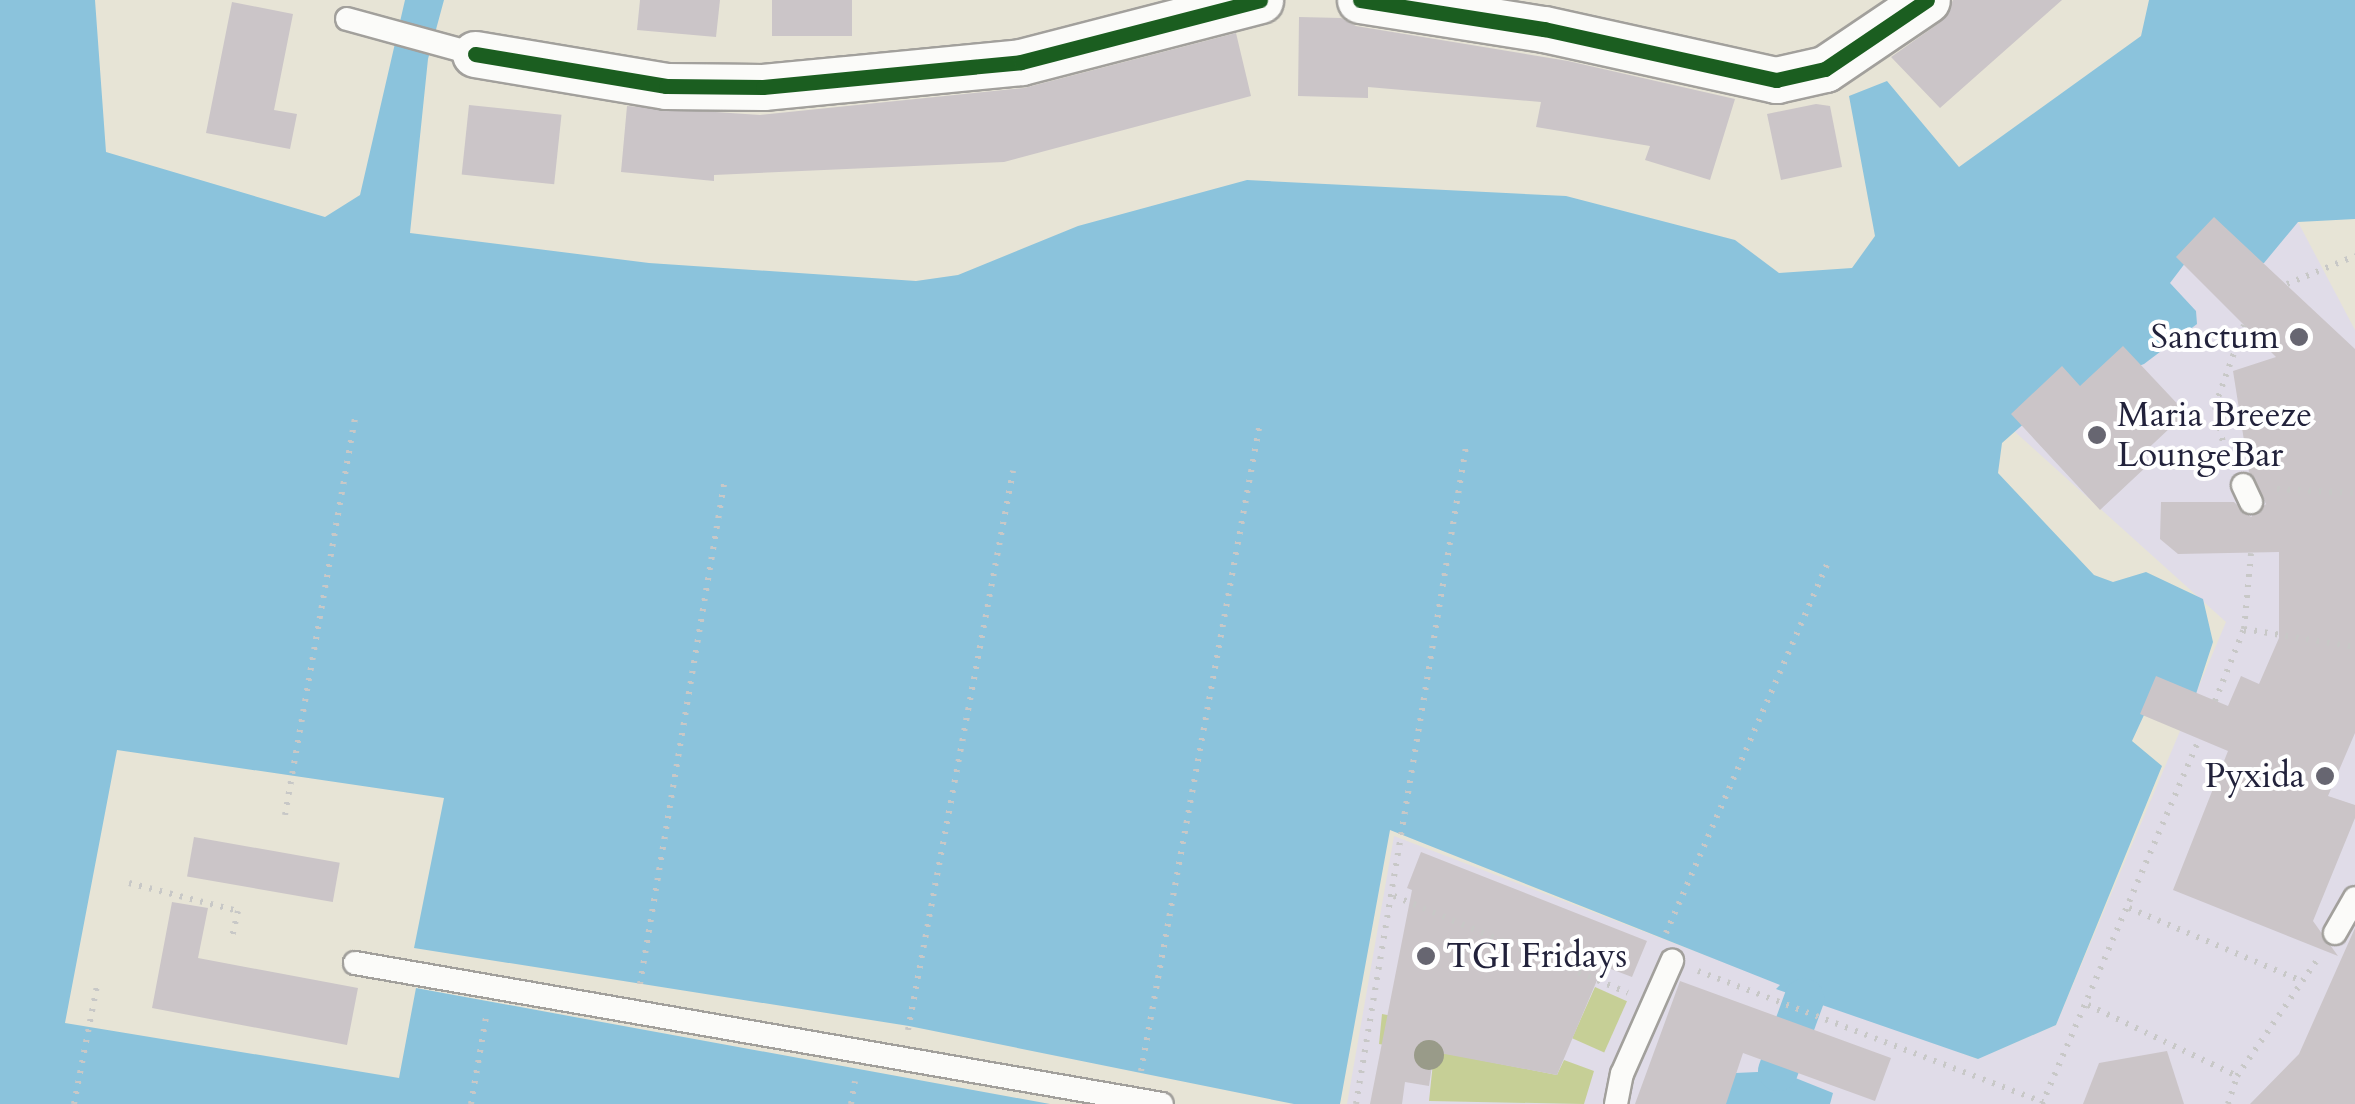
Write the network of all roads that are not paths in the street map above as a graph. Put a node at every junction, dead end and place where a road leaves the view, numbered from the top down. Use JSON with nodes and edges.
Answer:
{"nodes":[{"id":1,"x":1260,"y":0,"type":"edge"},
{"id":2,"x":1360,"y":0,"type":"edge"},
{"id":3,"x":1927,"y":0,"type":"edge"},
{"id":4,"x":347,"y":19,"type":"dead end"},
{"id":5,"x":474,"y":54,"type":"joint"},
{"id":6,"x":2355,"y":898,"type":"edge"},
{"id":7,"x":2335,"y":933,"type":"road end"},
{"id":8,"x":1668,"y":950,"type":"road end"},
{"id":9,"x":355,"y":963,"type":"dead end"},
{"id":10,"x":1162,"y":1104,"type":"edge"},
{"id":11,"x":1616,"y":1104,"type":"edge"}],
"edges":[{"from":1,"to":5,"type":"street"},
{"from":2,"to":3,"type":"street"},
{"from":4,"to":5,"type":"lane"},
{"from":6,"to":7,"type":"lane"},
{"from":8,"to":11,"type":"lane"},
{"from":9,"to":10,"type":"lane"}]}
